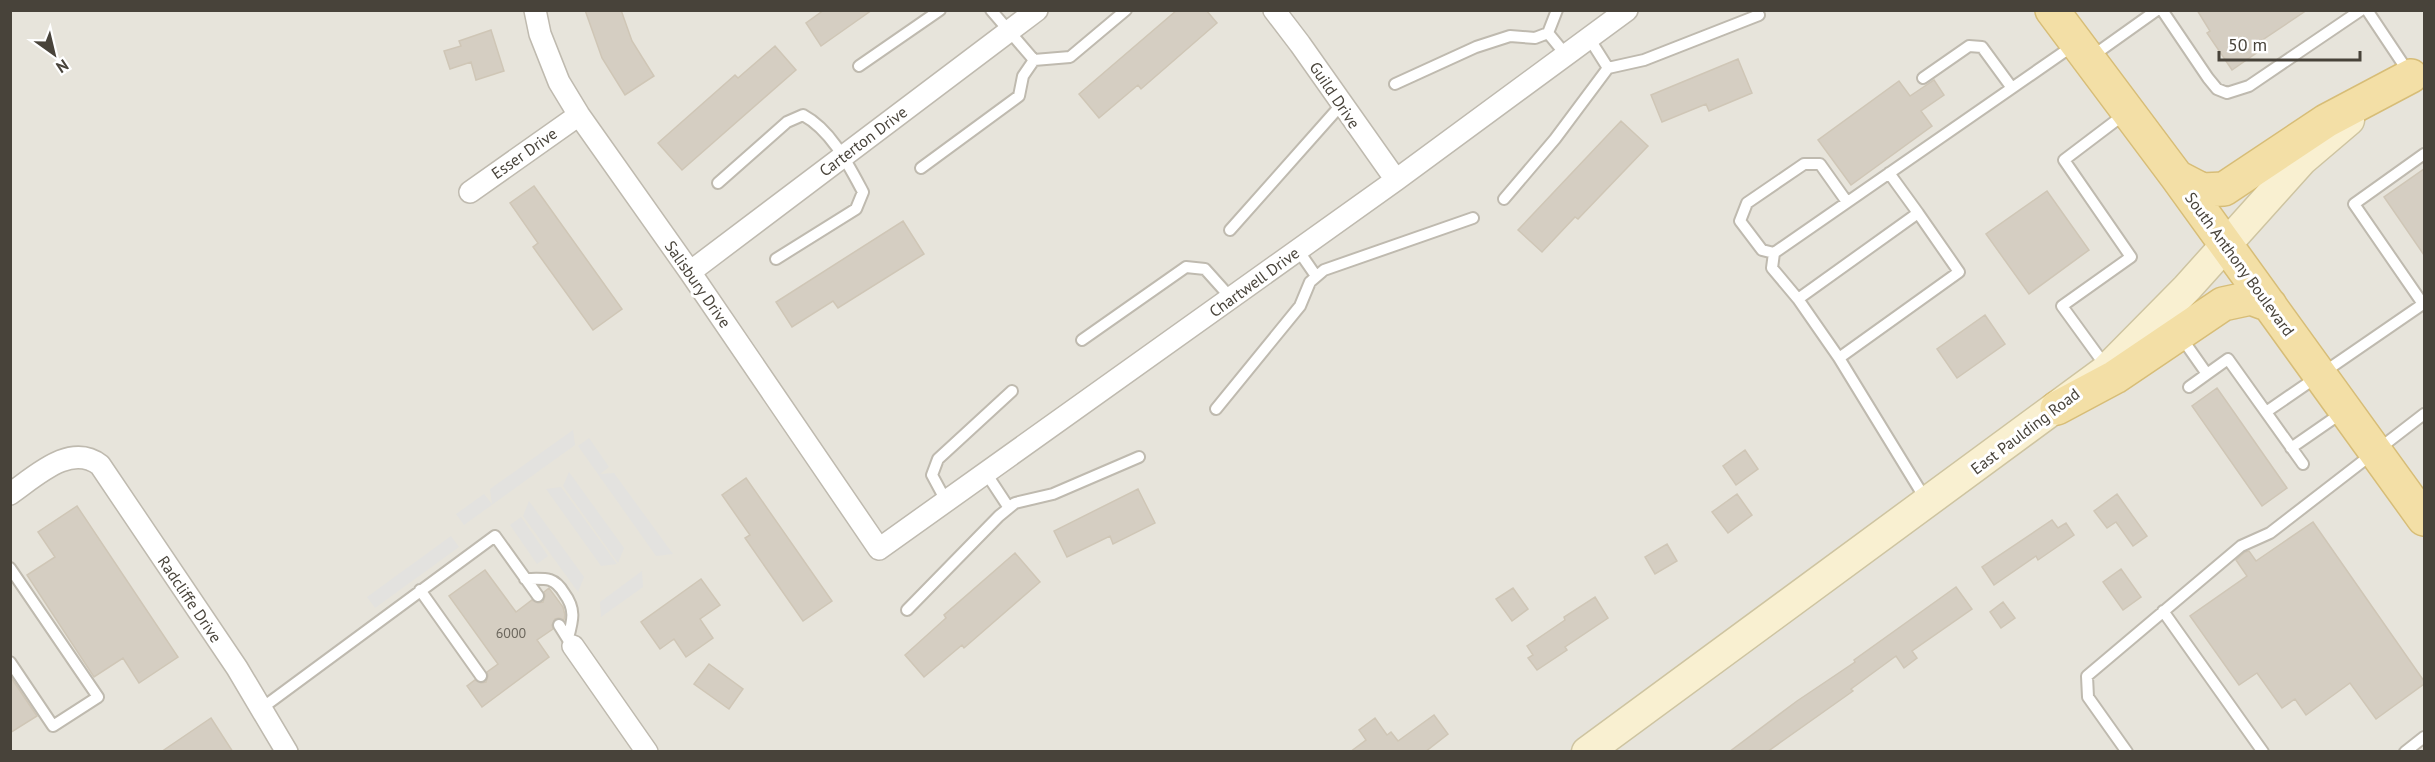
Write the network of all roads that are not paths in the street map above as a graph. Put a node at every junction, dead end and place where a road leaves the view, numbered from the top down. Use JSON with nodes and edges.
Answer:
{"nodes":[{"id":1,"x":535,"y":10,"type":"edge"},
{"id":2,"x":940,"y":10,"type":"edge"},
{"id":3,"x":991,"y":10,"type":"edge"},
{"id":4,"x":1036,"y":10,"type":"edge"},
{"id":5,"x":1126,"y":10,"type":"edge"},
{"id":6,"x":1274,"y":10,"type":"edge"},
{"id":7,"x":1557,"y":10,"type":"edge"},
{"id":8,"x":1627,"y":10,"type":"edge"},
{"id":9,"x":2052,"y":10,"type":"edge"},
{"id":10,"x":2159,"y":10,"type":"edge"},
{"id":11,"x":2361,"y":10,"type":"edge"},
{"id":12,"x":2367,"y":10,"type":"edge"},
{"id":13,"x":1760,"y":15,"type":"dead end"},
{"id":14,"x":1008,"y":32,"type":"junction"},
{"id":15,"x":1548,"y":33,"type":"junction"},
{"id":16,"x":1589,"y":38,"type":"junction"},
{"id":17,"x":2082,"y":51,"type":"junction"},
{"id":18,"x":1566,"y":55,"type":"junction"},
{"id":19,"x":1034,"y":60,"type":"junction"},
{"id":20,"x":859,"y":66,"type":"dead end"},
{"id":21,"x":1608,"y":68,"type":"junction"},
{"id":22,"x":2418,"y":71,"type":"edge"},
{"id":23,"x":1923,"y":78,"type":"dead end"},
{"id":24,"x":1395,"y":84,"type":"dead end"},
{"id":25,"x":2012,"y":88,"type":"junction"},
{"id":26,"x":1341,"y":105,"type":"junction"},
{"id":27,"x":2128,"y":111,"type":"junction"},
{"id":28,"x":579,"y":115,"type":"junction"},
{"id":29,"x":2424,"y":154,"type":"edge"},
{"id":30,"x":843,"y":156,"type":"junction"},
{"id":31,"x":921,"y":168,"type":"dead end"},
{"id":32,"x":1889,"y":173,"type":"junction"},
{"id":33,"x":2177,"y":177,"type":"junction"},
{"id":34,"x":1396,"y":180,"type":"junction"},
{"id":35,"x":718,"y":183,"type":"dead end"},
{"id":36,"x":470,"y":192,"type":"dead end"},
{"id":37,"x":1504,"y":200,"type":"dead end"},
{"id":38,"x":1847,"y":202,"type":"junction"},
{"id":39,"x":1918,"y":213,"type":"junction"},
{"id":40,"x":1473,"y":218,"type":"dead end"},
{"id":41,"x":1230,"y":230,"type":"dead end"},
{"id":42,"x":2226,"y":245,"type":"junction"},
{"id":43,"x":1298,"y":250,"type":"junction"},
{"id":44,"x":1774,"y":253,"type":"junction"},
{"id":45,"x":776,"y":259,"type":"dead end"},
{"id":46,"x":690,"y":272,"type":"junction"},
{"id":47,"x":1316,"y":276,"type":"junction"},
{"id":48,"x":1231,"y":298,"type":"junction"},
{"id":49,"x":1798,"y":299,"type":"junction"},
{"id":50,"x":2424,"y":304,"type":"edge"},
{"id":51,"x":2270,"y":305,"type":"junction"},
{"id":52,"x":2179,"y":334,"type":"junction"},
{"id":53,"x":1082,"y":340,"type":"dead end"},
{"id":54,"x":1839,"y":358,"type":"junction"},
{"id":55,"x":2107,"y":368,"type":"junction"},
{"id":56,"x":2207,"y":374,"type":"junction"},
{"id":57,"x":2320,"y":374,"type":"junction"},
{"id":58,"x":2188,"y":387,"type":"dead end"},
{"id":59,"x":1012,"y":392,"type":"dead end"},
{"id":60,"x":2057,"y":408,"type":"junction"},
{"id":61,"x":1215,"y":409,"type":"dead end"},
{"id":62,"x":2346,"y":410,"type":"junction"},
{"id":63,"x":2266,"y":412,"type":"junction"},
{"id":64,"x":2424,"y":414,"type":"edge"},
{"id":65,"x":2291,"y":448,"type":"junction"},
{"id":66,"x":2376,"y":452,"type":"junction"},
{"id":67,"x":1139,"y":457,"type":"dead end"},
{"id":68,"x":2303,"y":464,"type":"dead end"},
{"id":69,"x":986,"y":473,"type":"junction"},
{"id":70,"x":10,"y":494,"type":"edge"},
{"id":71,"x":946,"y":501,"type":"junction"},
{"id":72,"x":1928,"y":503,"type":"junction"},
{"id":73,"x":1009,"y":508,"type":"junction"},
{"id":74,"x":2424,"y":519,"type":"edge"},
{"id":75,"x":879,"y":549,"type":"joint"},
{"id":76,"x":10,"y":568,"type":"edge"},
{"id":77,"x":525,"y":579,"type":"junction"},
{"id":78,"x":420,"y":590,"type":"junction"},
{"id":79,"x":538,"y":596,"type":"dead end"},
{"id":80,"x":907,"y":610,"type":"dead end"},
{"id":81,"x":2163,"y":611,"type":"junction"},
{"id":82,"x":559,"y":625,"type":"dead end"},
{"id":83,"x":570,"y":642,"type":"junction"},
{"id":84,"x":10,"y":662,"type":"edge"},
{"id":85,"x":481,"y":676,"type":"dead end"},
{"id":86,"x":262,"y":708,"type":"junction"},
{"id":87,"x":2424,"y":737,"type":"edge"},
{"id":88,"x":286,"y":752,"type":"edge"},
{"id":89,"x":647,"y":752,"type":"edge"},
{"id":90,"x":1587,"y":752,"type":"edge"},
{"id":91,"x":2127,"y":752,"type":"edge"},
{"id":92,"x":2263,"y":752,"type":"edge"},
{"id":93,"x":2405,"y":752,"type":"edge"}],
"edges":[{"from":1,"to":28,"type":"street","name":"Salisbury Drive"},
{"from":2,"to":20,"type":"lane"},
{"from":3,"to":14,"type":"lane"},
{"from":4,"to":14,"type":"street","name":"Carterton Drive"},
{"from":5,"to":19,"type":"lane"},
{"from":6,"to":26,"type":"street","name":"Guild Drive"},
{"from":7,"to":15,"type":"lane"},
{"from":8,"to":16,"type":"street","name":"Chartwell Drive"},
{"from":9,"to":17,"type":"main road","name":"South Anthony Boulevard"},
{"from":10,"to":11,"type":"lane"},
{"from":10,"to":17,"type":"lane"},
{"from":12,"to":22,"type":"lane"},
{"from":13,"to":21,"type":"lane"},
{"from":14,"to":19,"type":"lane"},
{"from":14,"to":30,"type":"street","name":"Carterton Drive"},
{"from":15,"to":18,"type":"lane"},
{"from":15,"to":24,"type":"lane"},
{"from":16,"to":18,"type":"street","name":"Chartwell Drive"},
{"from":16,"to":21,"type":"lane"},
{"from":17,"to":25,"type":"lane"},
{"from":17,"to":27,"type":"main road","name":"South Anthony Boulevard"},
{"from":18,"to":34,"type":"street","name":"Chartwell Drive"},
{"from":19,"to":31,"type":"lane"},
{"from":21,"to":37,"type":"lane"},
{"from":22,"to":33,"type":"main road"},
{"from":22,"to":42,"type":"main road","name":"East Paulding Road"},
{"from":23,"to":25,"type":"lane"},
{"from":25,"to":32,"type":"lane"},
{"from":26,"to":34,"type":"street","name":"Guild Drive"},
{"from":26,"to":41,"type":"lane"},
{"from":27,"to":33,"type":"main road","name":"South Anthony Boulevard"},
{"from":27,"to":55,"type":"lane"},
{"from":28,"to":36,"type":"street","name":"Esser Drive"},
{"from":28,"to":46,"type":"street","name":"Salisbury Drive"},
{"from":29,"to":50,"type":"lane"},
{"from":30,"to":35,"type":"lane"},
{"from":30,"to":45,"type":"lane"},
{"from":30,"to":46,"type":"street","name":"Carterton Drive"},
{"from":32,"to":38,"type":"lane"},
{"from":32,"to":39,"type":"lane"},
{"from":33,"to":42,"type":"main road","name":"South Anthony Boulevard"},
{"from":34,"to":43,"type":"street","name":"Chartwell Drive"},
{"from":38,"to":44,"type":"lane"},
{"from":38,"to":44,"type":"lane"},
{"from":39,"to":49,"type":"lane"},
{"from":39,"to":54,"type":"lane"},
{"from":40,"to":47,"type":"lane"},
{"from":42,"to":51,"type":"main road","name":"South Anthony Boulevard"},
{"from":42,"to":55,"type":"main road","name":"East Paulding Road"},
{"from":43,"to":47,"type":"lane"},
{"from":43,"to":48,"type":"street","name":"Chartwell Drive"},
{"from":44,"to":49,"type":"lane"},
{"from":46,"to":75,"type":"street","name":"Salisbury Drive"},
{"from":47,"to":61,"type":"lane"},
{"from":48,"to":53,"type":"lane"},
{"from":48,"to":69,"type":"street","name":"Chartwell Drive"},
{"from":49,"to":54,"type":"lane"},
{"from":50,"to":57,"type":"lane"},
{"from":51,"to":52,"type":"main road"},
{"from":51,"to":57,"type":"main road","name":"South Anthony Boulevard"},
{"from":52,"to":56,"type":"lane"},
{"from":52,"to":60,"type":"main road"},
{"from":54,"to":72,"type":"lane"},
{"from":55,"to":60,"type":"main road","name":"East Paulding Road"},
{"from":56,"to":58,"type":"lane"},
{"from":56,"to":63,"type":"lane"},
{"from":57,"to":62,"type":"main road","name":"South Anthony Boulevard"},
{"from":57,"to":63,"type":"lane"},
{"from":59,"to":71,"type":"lane"},
{"from":60,"to":72,"type":"main road","name":"East Paulding Road"},
{"from":62,"to":65,"type":"lane"},
{"from":62,"to":66,"type":"main road","name":"South Anthony Boulevard"},
{"from":63,"to":65,"type":"lane"},
{"from":64,"to":66,"type":"lane"},
{"from":65,"to":68,"type":"lane"},
{"from":66,"to":74,"type":"main road","name":"South Anthony Boulevard"},
{"from":66,"to":81,"type":"lane"},
{"from":67,"to":73,"type":"lane"},
{"from":69,"to":71,"type":"street","name":"Chartwell Drive"},
{"from":69,"to":73,"type":"lane"},
{"from":70,"to":86,"type":"street","name":"Radcliffe Drive"},
{"from":71,"to":75,"type":"street","name":"Chartwell Drive"},
{"from":72,"to":90,"type":"main road","name":"East Paulding Road"},
{"from":73,"to":80,"type":"lane"},
{"from":76,"to":84,"type":"lane"},
{"from":77,"to":78,"type":"lane"},
{"from":77,"to":79,"type":"lane"},
{"from":77,"to":83,"type":"lane"},
{"from":78,"to":85,"type":"lane"},
{"from":78,"to":86,"type":"lane"},
{"from":81,"to":91,"type":"lane"},
{"from":81,"to":92,"type":"lane"},
{"from":82,"to":83,"type":"lane"},
{"from":83,"to":89,"type":"street"},
{"from":86,"to":88,"type":"street","name":"Radcliffe Drive"},
{"from":87,"to":93,"type":"lane"}]}
